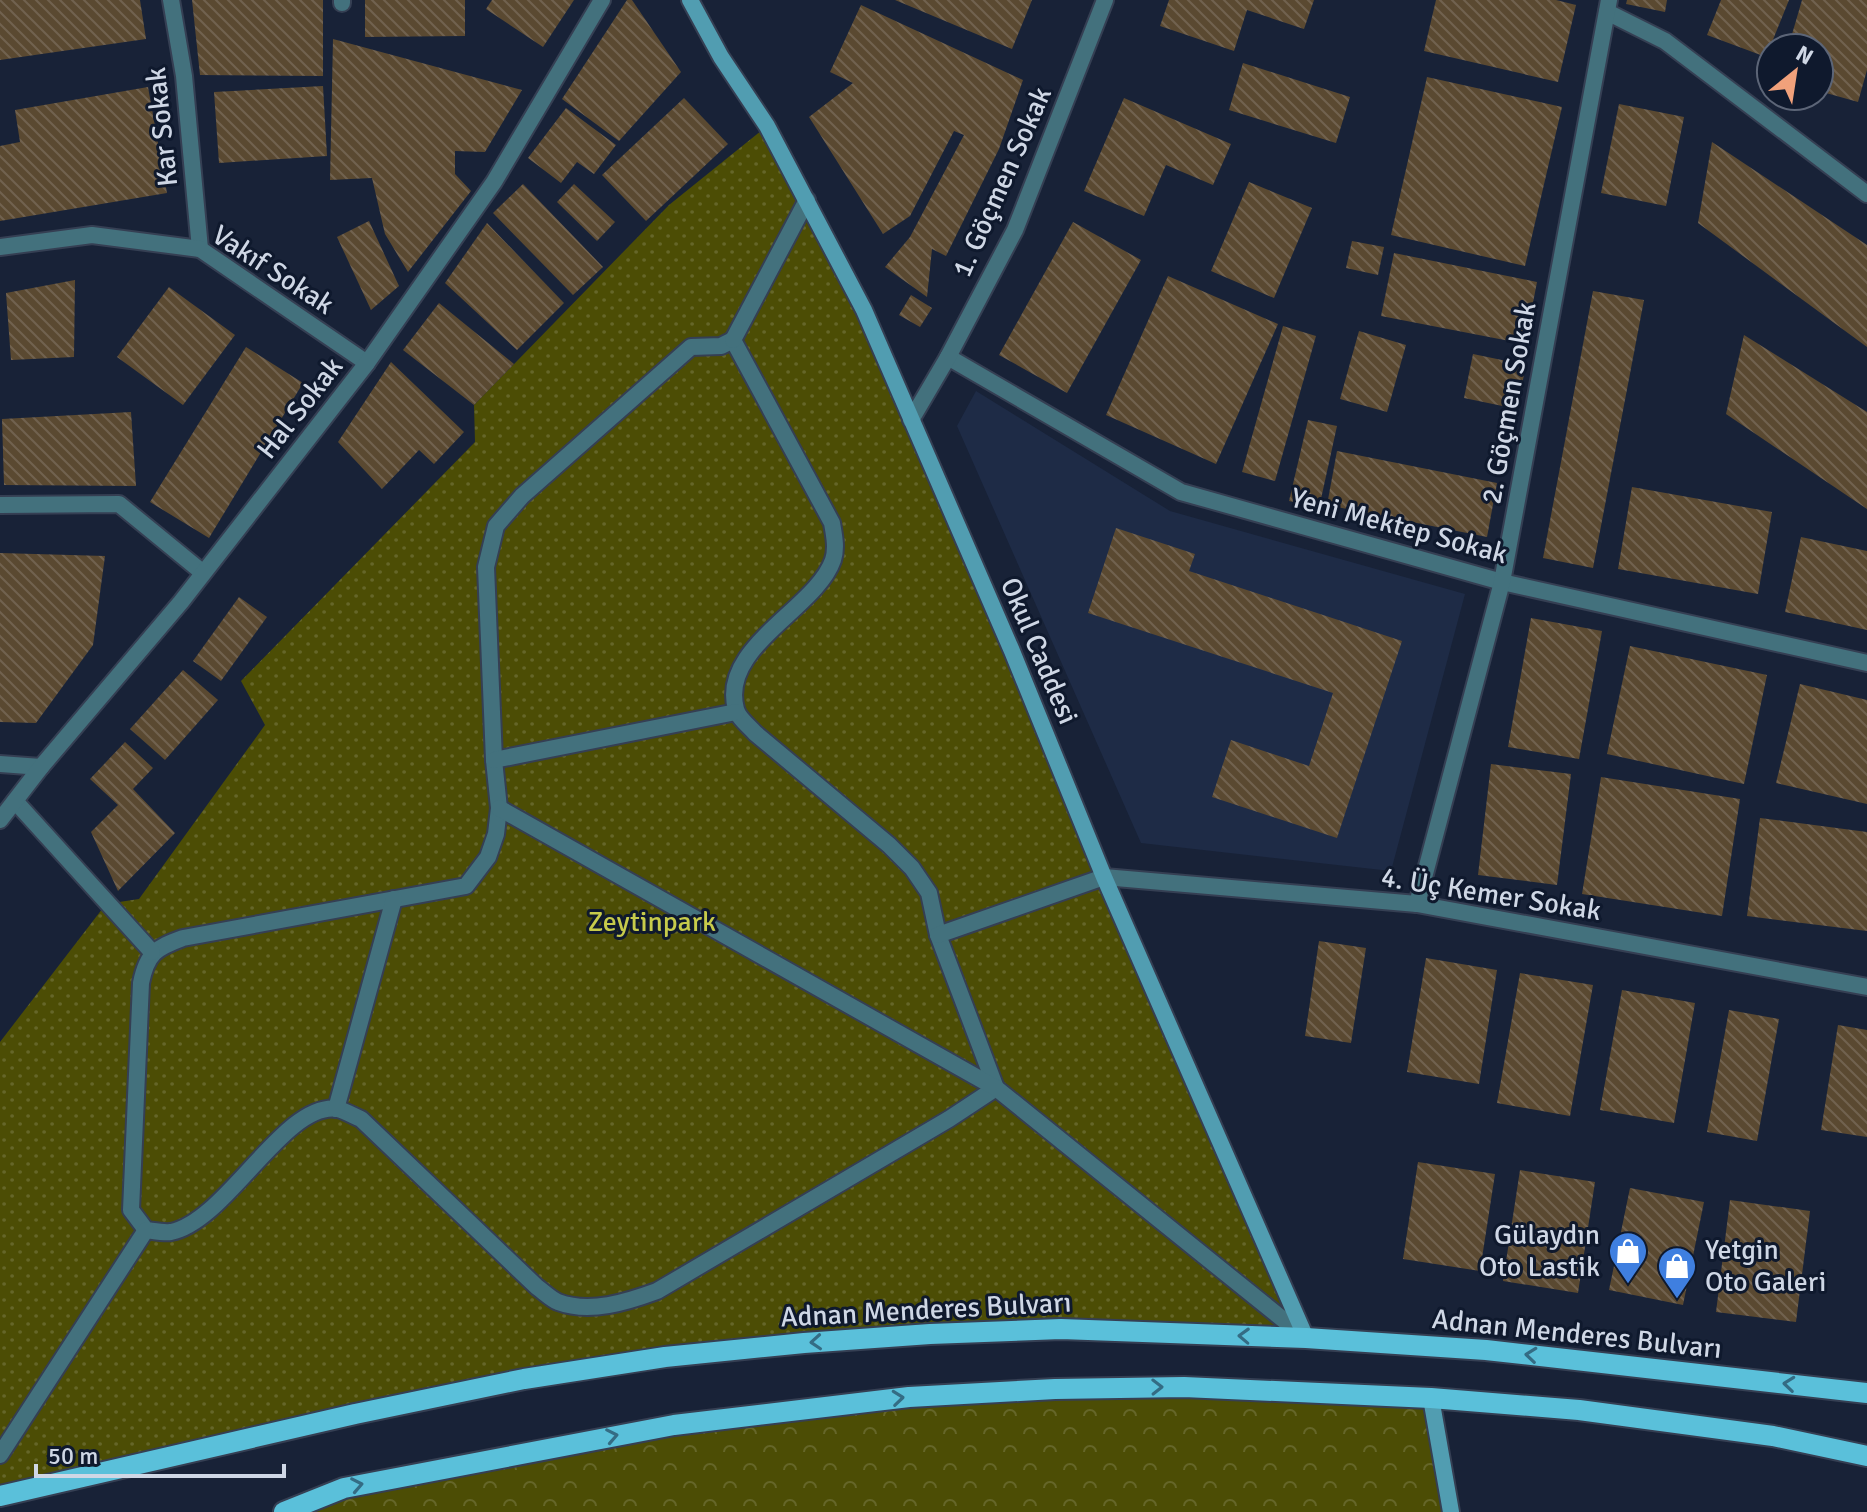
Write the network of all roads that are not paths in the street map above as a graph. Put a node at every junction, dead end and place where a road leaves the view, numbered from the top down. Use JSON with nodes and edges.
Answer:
{"nodes":[{"id":1,"x":171,"y":0,"type":"edge"},
{"id":2,"x":602,"y":0,"type":"edge"},
{"id":3,"x":690,"y":0,"type":"edge"},
{"id":4,"x":1105,"y":0,"type":"edge"},
{"id":5,"x":1608,"y":6,"type":"edge"},
{"id":6,"x":1867,"y":194,"type":"edge"},
{"id":7,"x":807,"y":200,"type":"junction"},
{"id":8,"x":0,"y":247,"type":"edge"},
{"id":9,"x":200,"y":249,"type":"junction"},
{"id":10,"x":733,"y":340,"type":"junction"},
{"id":11,"x":948,"y":357,"type":"junction"},
{"id":12,"x":367,"y":363,"type":"junction"},
{"id":13,"x":911,"y":420,"type":"junction"},
{"id":14,"x":0,"y":505,"type":"edge"},
{"id":15,"x":202,"y":572,"type":"junction"},
{"id":16,"x":1502,"y":582,"type":"junction"},
{"id":17,"x":1867,"y":663,"type":"edge"},
{"id":18,"x":736,"y":712,"type":"junction"},
{"id":19,"x":494,"y":760,"type":"junction"},
{"id":20,"x":0,"y":764,"type":"edge"},
{"id":21,"x":41,"y":767,"type":"junction"},
{"id":22,"x":15,"y":801,"type":"junction"},
{"id":23,"x":499,"y":808,"type":"junction"},
{"id":24,"x":0,"y":820,"type":"edge"},
{"id":25,"x":1104,"y":877,"type":"junction"},
{"id":26,"x":394,"y":899,"type":"junction"},
{"id":27,"x":1417,"y":904,"type":"junction"},
{"id":28,"x":938,"y":935,"type":"junction"},
{"id":29,"x":152,"y":952,"type":"junction"},
{"id":30,"x":1867,"y":987,"type":"edge"},
{"id":31,"x":996,"y":1088,"type":"junction"},
{"id":32,"x":336,"y":1109,"type":"junction"},
{"id":33,"x":146,"y":1230,"type":"junction"},
{"id":34,"x":1306,"y":1338,"type":"junction"},
{"id":35,"x":1867,"y":1393,"type":"edge"},
{"id":36,"x":1431,"y":1398,"type":"junction"},
{"id":37,"x":0,"y":1455,"type":"edge"},
{"id":38,"x":1867,"y":1456,"type":"edge"},
{"id":39,"x":0,"y":1496,"type":"edge"},
{"id":40,"x":284,"y":1512,"type":"edge"},
{"id":41,"x":1451,"y":1512,"type":"edge"}],
"edges":[{"from":1,"to":9,"type":"street","name":"Kar Sokak"},
{"from":2,"to":12,"type":"street","name":"Hal Sokak"},
{"from":3,"to":7,"type":"street","name":"Okul Caddesi"},
{"from":4,"to":11,"type":"street","name":"1. Göçmen Sokak"},
{"from":5,"to":6,"type":"street"},
{"from":5,"to":16,"type":"street","name":"2. Göçmen Sokak"},
{"from":7,"to":10,"type":"street"},
{"from":7,"to":13,"type":"street","name":"Okul Caddesi"},
{"from":8,"to":9,"type":"street","name":"Vakıf Sokak"},
{"from":9,"to":12,"type":"street","name":"Vakıf Sokak"},
{"from":10,"to":18,"type":"street"},
{"from":10,"to":19,"type":"street"},
{"from":11,"to":13,"type":"street","name":"1. Göçmen Sokak"},
{"from":11,"to":16,"type":"street","name":"Yeni Mektep Sokak"},
{"from":12,"to":15,"type":"street","name":"Hal Sokak"},
{"from":13,"to":25,"type":"street","name":"Okul Caddesi"},
{"from":14,"to":15,"type":"street"},
{"from":15,"to":21,"type":"street","name":"Hal Sokak"},
{"from":16,"to":17,"type":"street","name":"Yeni Mektep Sokak"},
{"from":16,"to":27,"type":"street","name":"2. Göçmen Sokak"},
{"from":18,"to":19,"type":"street"},
{"from":18,"to":28,"type":"street"},
{"from":19,"to":23,"type":"street"},
{"from":20,"to":21,"type":"street"},
{"from":21,"to":22,"type":"street","name":"Hal Sokak"},
{"from":22,"to":24,"type":"street","name":"Hal Sokak"},
{"from":22,"to":29,"type":"street"},
{"from":23,"to":26,"type":"street"},
{"from":23,"to":31,"type":"street"},
{"from":25,"to":27,"type":"street","name":"4. Üç Kemer Sokak"},
{"from":25,"to":28,"type":"street"},
{"from":25,"to":34,"type":"street","name":"Okul Caddesi"},
{"from":26,"to":29,"type":"street"},
{"from":26,"to":32,"type":"street"},
{"from":27,"to":30,"type":"street","name":"4. Üç Kemer Sokak"},
{"from":28,"to":31,"type":"street"},
{"from":29,"to":33,"type":"street"},
{"from":31,"to":32,"type":"street"},
{"from":31,"to":34,"type":"street"},
{"from":32,"to":33,"type":"street"},
{"from":33,"to":37,"type":"street"},
{"from":35,"to":34,"type":"main road","name":"Adnan Menderes Bulvarı","one_way":true},
{"from":34,"to":39,"type":"main road","name":"Adnan Menderes Bulvarı","one_way":true},
{"from":36,"to":38,"type":"main road"},
{"from":40,"to":36,"type":"main road","one_way":true},
{"from":36,"to":41,"type":"street"}]}
